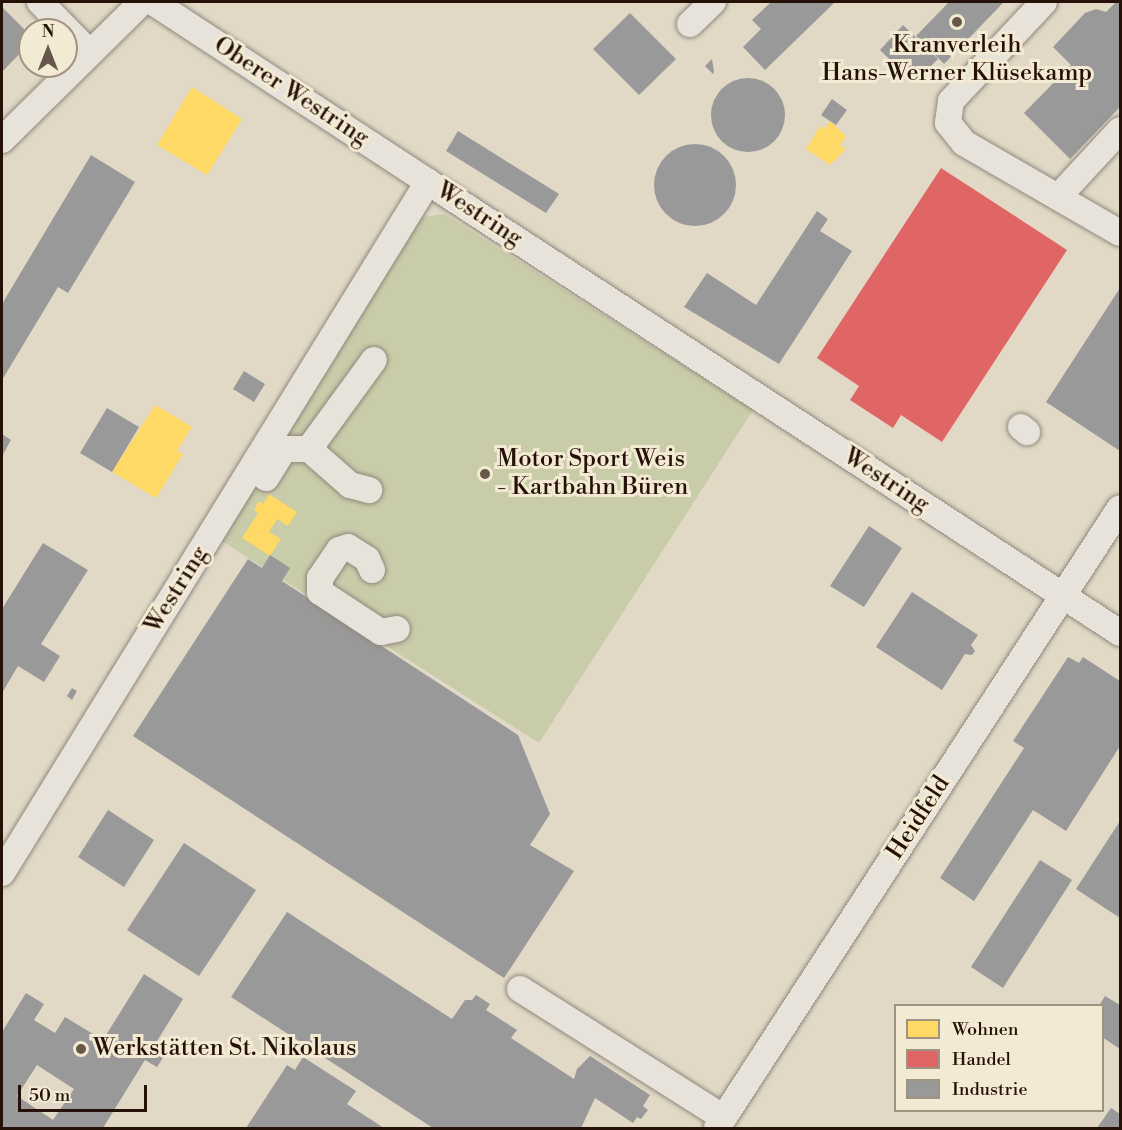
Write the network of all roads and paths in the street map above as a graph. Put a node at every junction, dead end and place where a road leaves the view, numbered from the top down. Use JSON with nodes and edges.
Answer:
{"nodes":[{"id":1,"x":40,"y":2,"type":"edge"},
{"id":2,"x":142,"y":2,"type":"edge"},
{"id":3,"x":153,"y":2,"type":"edge"},
{"id":4,"x":713,"y":2,"type":"edge"},
{"id":5,"x":1044,"y":2,"type":"edge"},
{"id":6,"x":690,"y":24,"type":"dead end"},
{"id":7,"x":90,"y":53,"type":"junction"},
{"id":8,"x":1120,"y":130,"type":"edge"},
{"id":9,"x":2,"y":140,"type":"edge"},
{"id":10,"x":428,"y":182,"type":"junction"},
{"id":11,"x":1058,"y":197,"type":"junction"},
{"id":12,"x":1120,"y":233,"type":"edge"},
{"id":13,"x":374,"y":360,"type":"dead end"},
{"id":14,"x":309,"y":449,"type":"junction"},
{"id":15,"x":369,"y":490,"type":"dead end"},
{"id":16,"x":238,"y":491,"type":"junction"},
{"id":17,"x":1120,"y":508,"type":"edge"},
{"id":18,"x":372,"y":570,"type":"dead end"},
{"id":19,"x":1064,"y":596,"type":"junction"},
{"id":20,"x":398,"y":629,"type":"dead end"},
{"id":21,"x":1120,"y":633,"type":"edge"},
{"id":22,"x":2,"y":873,"type":"edge"},
{"id":23,"x":520,"y":989,"type":"dead end"},
{"id":24,"x":721,"y":1123,"type":"edge"}],
"edges":[{"from":1,"to":7,"type":"street"},
{"from":2,"to":7,"type":"street"},
{"from":3,"to":10,"type":"street","name":"Oberer Westring"},
{"from":4,"to":6,"type":"street"},
{"from":5,"to":11,"type":"street"},
{"from":7,"to":9,"type":"street"},
{"from":8,"to":11,"type":"street"},
{"from":10,"to":16,"type":"street","name":"Westring"},
{"from":10,"to":19,"type":"street","name":"Westring"},
{"from":11,"to":12,"type":"street"},
{"from":13,"to":14,"type":"street"},
{"from":14,"to":15,"type":"street"},
{"from":14,"to":16,"type":"street"},
{"from":16,"to":22,"type":"street","name":"Westring"},
{"from":17,"to":19,"type":"street","name":"Heidfeld"},
{"from":18,"to":20,"type":"street"},
{"from":19,"to":21,"type":"street","name":"Westring"},
{"from":19,"to":24,"type":"street","name":"Heidfeld"},
{"from":23,"to":24,"type":"street"}]}
